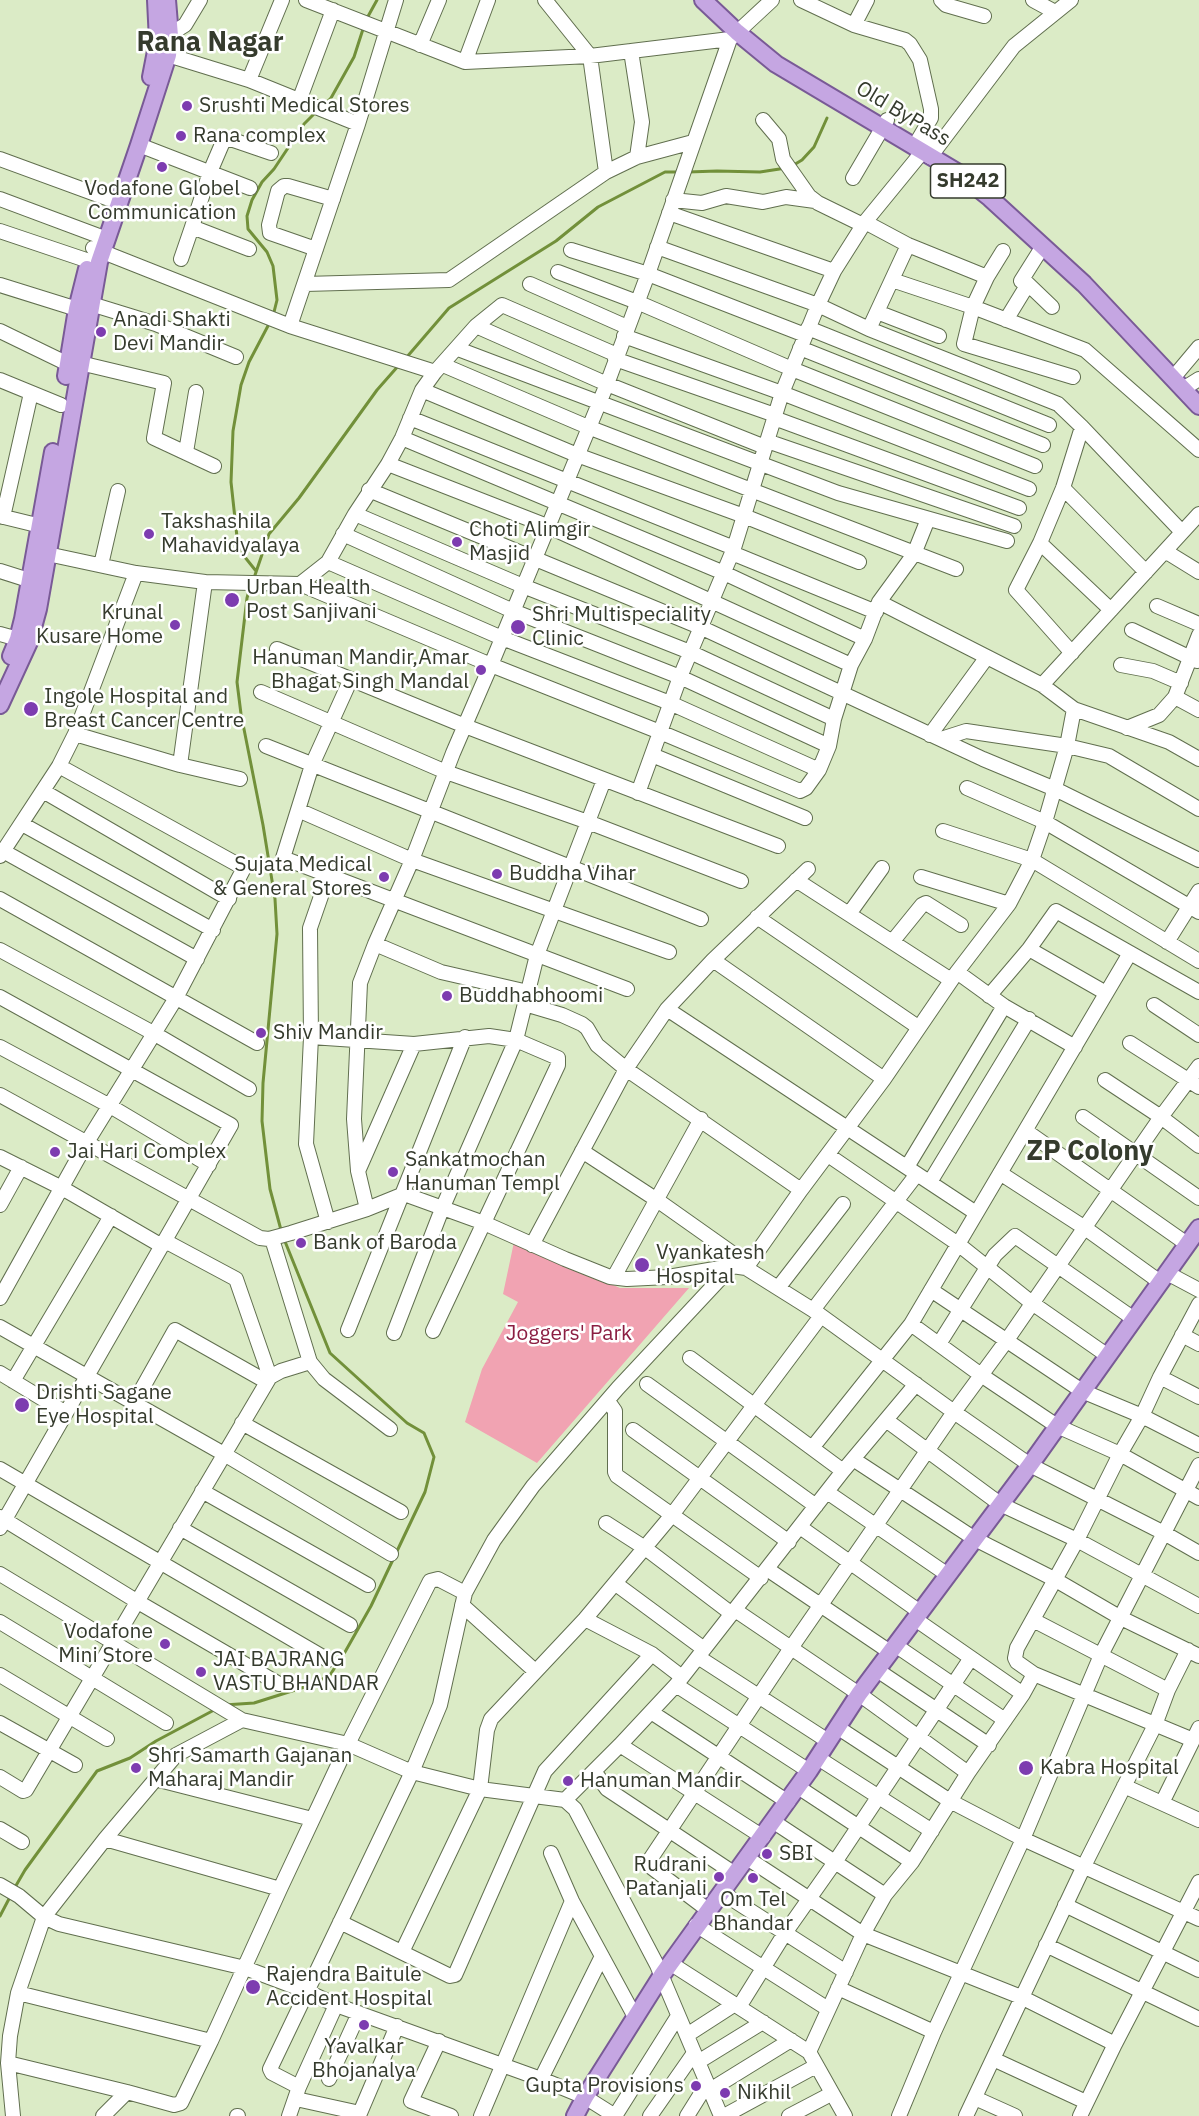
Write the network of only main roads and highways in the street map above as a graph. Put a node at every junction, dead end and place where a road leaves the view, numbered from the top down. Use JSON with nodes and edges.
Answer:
{"nodes":[{"id":1,"x":156,"y":0,"type":"edge"},
{"id":2,"x":167,"y":0,"type":"edge"},
{"id":3,"x":703,"y":0,"type":"edge"},
{"id":4,"x":715,"y":0,"type":"edge"},
{"id":5,"x":737,"y":32,"type":"junction"},
{"id":6,"x":165,"y":44,"type":"junction"},
{"id":7,"x":925,"y":148,"type":"junction"},
{"id":8,"x":98,"y":247,"type":"junction"},
{"id":9,"x":74,"y":364,"type":"junction"},
{"id":10,"x":1187,"y":382,"type":"edge"},
{"id":11,"x":1199,"y":406,"type":"edge"},
{"id":12,"x":46,"y":527,"type":"junction"},
{"id":13,"x":36,"y":582,"type":"junction"},
{"id":14,"x":0,"y":681,"type":"edge"},
{"id":15,"x":0,"y":705,"type":"edge"},
{"id":16,"x":1199,"y":1228,"type":"edge"},
{"id":17,"x":575,"y":2116,"type":"edge"}],
"edges":[{"from":1,"to":6,"type":"main road"},
{"from":2,"to":6,"type":"main road"},
{"from":3,"to":5,"type":"main road","name":"Old ByPass","number":"SH242"},
{"from":4,"to":5,"type":"main road","name":"Old ByPass","number":"SH242"},
{"from":5,"to":7,"type":"main road","name":"Old ByPass","number":"SH242"},
{"from":6,"to":8,"type":"main road"},
{"from":6,"to":8,"type":"main road"},
{"from":7,"to":10,"type":"main road","name":"Old ByPass","number":"SH242"},
{"from":7,"to":10,"type":"main road","name":"Old ByPass","number":"SH242"},
{"from":8,"to":9,"type":"main road"},
{"from":9,"to":12,"type":"main road"},
{"from":9,"to":12,"type":"main road"},
{"from":10,"to":11,"type":"main road","name":"Old ByPass","number":"SH242"},
{"from":12,"to":13,"type":"main road"},
{"from":13,"to":14,"type":"main road"},
{"from":13,"to":15,"type":"main road"},
{"from":16,"to":17,"type":"main road"}]}
